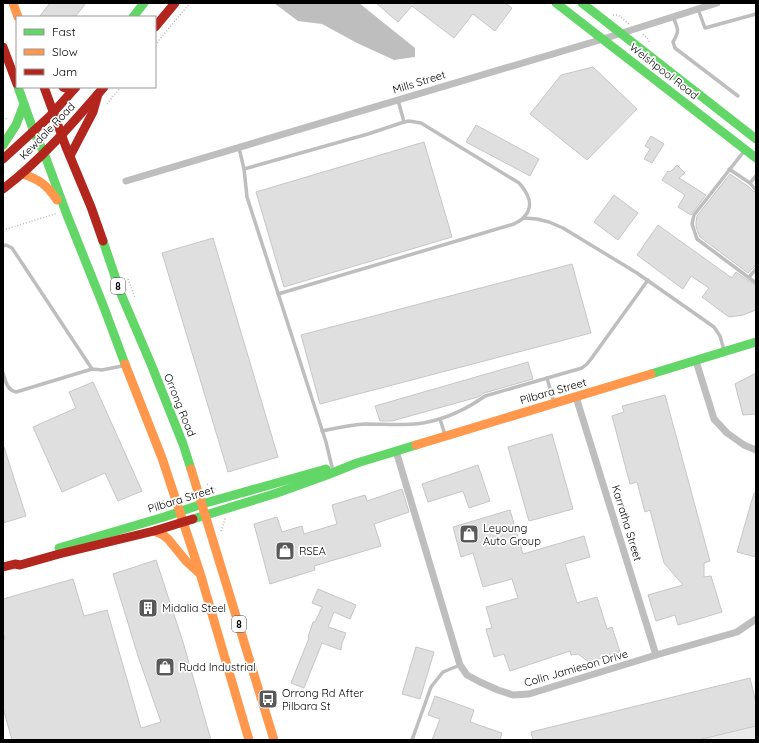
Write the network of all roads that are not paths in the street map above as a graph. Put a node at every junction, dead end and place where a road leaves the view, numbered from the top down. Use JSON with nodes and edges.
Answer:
{"nodes":[{"id":1,"x":12,"y":3,"type":"edge"},
{"id":2,"x":144,"y":3,"type":"edge"},
{"id":3,"x":175,"y":3,"type":"edge"},
{"id":4,"x":556,"y":3,"type":"edge"},
{"id":5,"x":582,"y":3,"type":"edge"},
{"id":6,"x":717,"y":3,"type":"edge"},
{"id":7,"x":698,"y":9,"type":"junction"},
{"id":8,"x":756,"y":14,"type":"edge"},
{"id":9,"x":18,"y":16,"type":"edge"},
{"id":10,"x":134,"y":16,"type":"edge"},
{"id":11,"x":673,"y":17,"type":"junction"},
{"id":12,"x":156,"y":26,"type":"edge"},
{"id":13,"x":620,"y":33,"type":"junction"},
{"id":14,"x":603,"y":39,"type":"junction"},
{"id":15,"x":3,"y":46,"type":"edge"},
{"id":16,"x":16,"y":81,"type":"edge"},
{"id":17,"x":18,"y":88,"type":"edge"},
{"id":18,"x":44,"y":88,"type":"edge"},
{"id":19,"x":75,"y":88,"type":"edge"},
{"id":20,"x":101,"y":90,"type":"edge"},
{"id":21,"x":738,"y":96,"type":"dead end"},
{"id":22,"x":398,"y":100,"type":"junction"},
{"id":23,"x":24,"y":104,"type":"junction"},
{"id":24,"x":53,"y":113,"type":"junction"},
{"id":25,"x":404,"y":122,"type":"junction"},
{"id":26,"x":34,"y":132,"type":"junction"},
{"id":27,"x":62,"y":135,"type":"junction"},
{"id":28,"x":756,"y":139,"type":"edge"},
{"id":29,"x":3,"y":145,"type":"edge"},
{"id":30,"x":239,"y":148,"type":"junction"},
{"id":31,"x":745,"y":150,"type":"junction"},
{"id":32,"x":44,"y":153,"type":"junction"},
{"id":33,"x":70,"y":156,"type":"junction"},
{"id":34,"x":756,"y":158,"type":"edge"},
{"id":35,"x":3,"y":159,"type":"edge"},
{"id":36,"x":244,"y":169,"type":"junction"},
{"id":37,"x":729,"y":169,"type":"junction"},
{"id":38,"x":22,"y":174,"type":"junction"},
{"id":39,"x":756,"y":176,"type":"edge"},
{"id":40,"x":126,"y":181,"type":"dead end"},
{"id":41,"x":750,"y":183,"type":"junction"},
{"id":42,"x":3,"y":188,"type":"edge"},
{"id":43,"x":755,"y":189,"type":"dead end"},
{"id":44,"x":67,"y":215,"type":"junction"},
{"id":45,"x":524,"y":218,"type":"junction"},
{"id":46,"x":3,"y":246,"type":"edge"},
{"id":47,"x":756,"y":269,"type":"edge"},
{"id":48,"x":749,"y":277,"type":"junction"},
{"id":49,"x":648,"y":280,"type":"junction"},
{"id":50,"x":756,"y":283,"type":"edge"},
{"id":51,"x":278,"y":294,"type":"junction"},
{"id":52,"x":756,"y":342,"type":"edge"},
{"id":53,"x":725,"y":352,"type":"junction"},
{"id":54,"x":696,"y":361,"type":"junction"},
{"id":55,"x":125,"y":365,"type":"junction"},
{"id":56,"x":92,"y":368,"type":"junction"},
{"id":57,"x":3,"y":373,"type":"edge"},
{"id":58,"x":547,"y":378,"type":"junction"},
{"id":59,"x":576,"y":397,"type":"junction"},
{"id":60,"x":554,"y":402,"type":"junction"},
{"id":61,"x":440,"y":419,"type":"junction"},
{"id":62,"x":322,"y":431,"type":"junction"},
{"id":63,"x":446,"y":436,"type":"junction"},
{"id":64,"x":756,"y":450,"type":"edge"},
{"id":65,"x":396,"y":451,"type":"junction"},
{"id":66,"x":357,"y":462,"type":"junction"},
{"id":67,"x":332,"y":467,"type":"junction"},
{"id":68,"x":202,"y":504,"type":"junction"},
{"id":69,"x":180,"y":512,"type":"junction"},
{"id":70,"x":205,"y":515,"type":"junction"},
{"id":71,"x":183,"y":522,"type":"junction"},
{"id":72,"x":154,"y":531,"type":"junction"},
{"id":73,"x":15,"y":564,"type":"junction"},
{"id":74,"x":3,"y":568,"type":"edge"},
{"id":75,"x":200,"y":573,"type":"junction"},
{"id":76,"x":756,"y":619,"type":"edge"},
{"id":77,"x":656,"y":655,"type":"junction"},
{"id":78,"x":460,"y":665,"type":"junction"},
{"id":79,"x":249,"y":740,"type":"edge"},
{"id":80,"x":274,"y":740,"type":"edge"},
{"id":81,"x":412,"y":740,"type":"edge"}],
"edges":[{"from":1,"to":9,"type":"main road"},
{"from":2,"to":10,"type":"main road"},
{"from":3,"to":12,"type":"main road"},
{"from":4,"to":14,"type":"main road","name":"Welshpool Road"},
{"from":5,"to":13,"type":"main road","name":"Welshpool Road"},
{"from":6,"to":7,"type":"street","name":"Mills Street"},
{"from":7,"to":8,"type":"lane"},
{"from":7,"to":11,"type":"street","name":"Mills Street"},
{"from":11,"to":13,"type":"street","name":"Mills Street"},
{"from":11,"to":21,"type":"lane"},
{"from":13,"to":14,"type":"street","name":"Mills Street"},
{"from":13,"to":28,"type":"main road","name":"Welshpool Road"},
{"from":14,"to":22,"type":"street","name":"Mills Street"},
{"from":14,"to":31,"type":"main road","name":"Welshpool Road"},
{"from":15,"to":16,"type":"main road"},
{"from":17,"to":23,"type":"main road","number":"8"},
{"from":18,"to":24,"type":"main road","name":"Orrong Road","number":"8"},
{"from":19,"to":24,"type":"main road","name":"Kewdale Road"},
{"from":20,"to":27,"type":"main road","name":"Kewdale Road"},
{"from":20,"to":33,"type":"main road"},
{"from":22,"to":25,"type":"lane"},
{"from":22,"to":30,"type":"street","name":"Mills Street"},
{"from":23,"to":26,"type":"main road","number":"8"},
{"from":23,"to":29,"type":"main road"},
{"from":24,"to":26,"type":"main road","name":"Kewdale Road"},
{"from":24,"to":27,"type":"main road","name":"Orrong Road","number":"8"},
{"from":25,"to":36,"type":"lane"},
{"from":25,"to":45,"type":"lane"},
{"from":26,"to":32,"type":"main road","number":"8"},
{"from":26,"to":35,"type":"main road","name":"Kewdale Road"},
{"from":27,"to":32,"type":"main road","name":"Kewdale Road"},
{"from":27,"to":33,"type":"main road","name":"Orrong Road","number":"8"},
{"from":30,"to":36,"type":"lane"},
{"from":30,"to":40,"type":"street","name":"Mills Street"},
{"from":31,"to":34,"type":"main road","name":"Welshpool Road"},
{"from":31,"to":37,"type":"lane"},
{"from":32,"to":38,"type":"main road","name":"Kewdale Road"},
{"from":32,"to":44,"type":"main road","number":"8"},
{"from":33,"to":68,"type":"main road","name":"Orrong Road","number":"8"},
{"from":36,"to":51,"type":"lane"},
{"from":37,"to":41,"type":"lane"},
{"from":37,"to":48,"type":"lane"},
{"from":38,"to":42,"type":"main road","name":"Kewdale Road"},
{"from":38,"to":44,"type":"main road"},
{"from":39,"to":41,"type":"lane"},
{"from":41,"to":43,"type":"lane"},
{"from":44,"to":55,"type":"main road","number":"8"},
{"from":45,"to":49,"type":"lane"},
{"from":45,"to":51,"type":"lane"},
{"from":46,"to":56,"type":"lane"},
{"from":47,"to":48,"type":"lane"},
{"from":48,"to":50,"type":"lane"},
{"from":49,"to":53,"type":"lane"},
{"from":49,"to":58,"type":"lane"},
{"from":51,"to":62,"type":"lane"},
{"from":52,"to":53,"type":"main road","name":"Pilbara Street"},
{"from":53,"to":54,"type":"main road","name":"Pilbara Street"},
{"from":54,"to":59,"type":"main road","name":"Pilbara Street"},
{"from":54,"to":64,"type":"street"},
{"from":55,"to":56,"type":"lane"},
{"from":55,"to":69,"type":"main road","number":"8"},
{"from":56,"to":57,"type":"lane"},
{"from":58,"to":60,"type":"lane"},
{"from":58,"to":61,"type":"lane"},
{"from":59,"to":60,"type":"main road","name":"Pilbara Street"},
{"from":59,"to":77,"type":"street","name":"Karratha Street"},
{"from":60,"to":63,"type":"main road","name":"Pilbara Street"},
{"from":61,"to":62,"type":"lane"},
{"from":61,"to":63,"type":"lane"},
{"from":62,"to":67,"type":"lane"},
{"from":63,"to":65,"type":"main road","name":"Pilbara Street"},
{"from":65,"to":66,"type":"main road","name":"Pilbara Street"},
{"from":65,"to":78,"type":"street","name":"Colin Jamieson Drive"},
{"from":66,"to":67,"type":"main road","name":"Pilbara Street"},
{"from":66,"to":70,"type":"main road","name":"Pilbara Street"},
{"from":67,"to":68,"type":"main road","name":"Pilbara Street"},
{"from":68,"to":69,"type":"main road","name":"Pilbara Street"},
{"from":68,"to":70,"type":"main road","name":"Orrong Road","number":"8"},
{"from":69,"to":71,"type":"main road","number":"8"},
{"from":69,"to":73,"type":"main road","name":"Pilbara Street"},
{"from":70,"to":71,"type":"main road","name":"Pilbara Street"},
{"from":70,"to":80,"type":"main road","name":"Orrong Road","number":"8"},
{"from":71,"to":72,"type":"main road","name":"Pilbara Street"},
{"from":71,"to":75,"type":"main road","number":"8"},
{"from":72,"to":73,"type":"main road","name":"Pilbara Street"},
{"from":72,"to":75,"type":"main road"},
{"from":73,"to":74,"type":"main road","name":"Pilbara Street"},
{"from":75,"to":79,"type":"main road","number":"8"},
{"from":76,"to":77,"type":"street","name":"Colin Jamieson Drive"},
{"from":77,"to":78,"type":"street","name":"Colin Jamieson Drive"},
{"from":78,"to":81,"type":"lane"}]}
